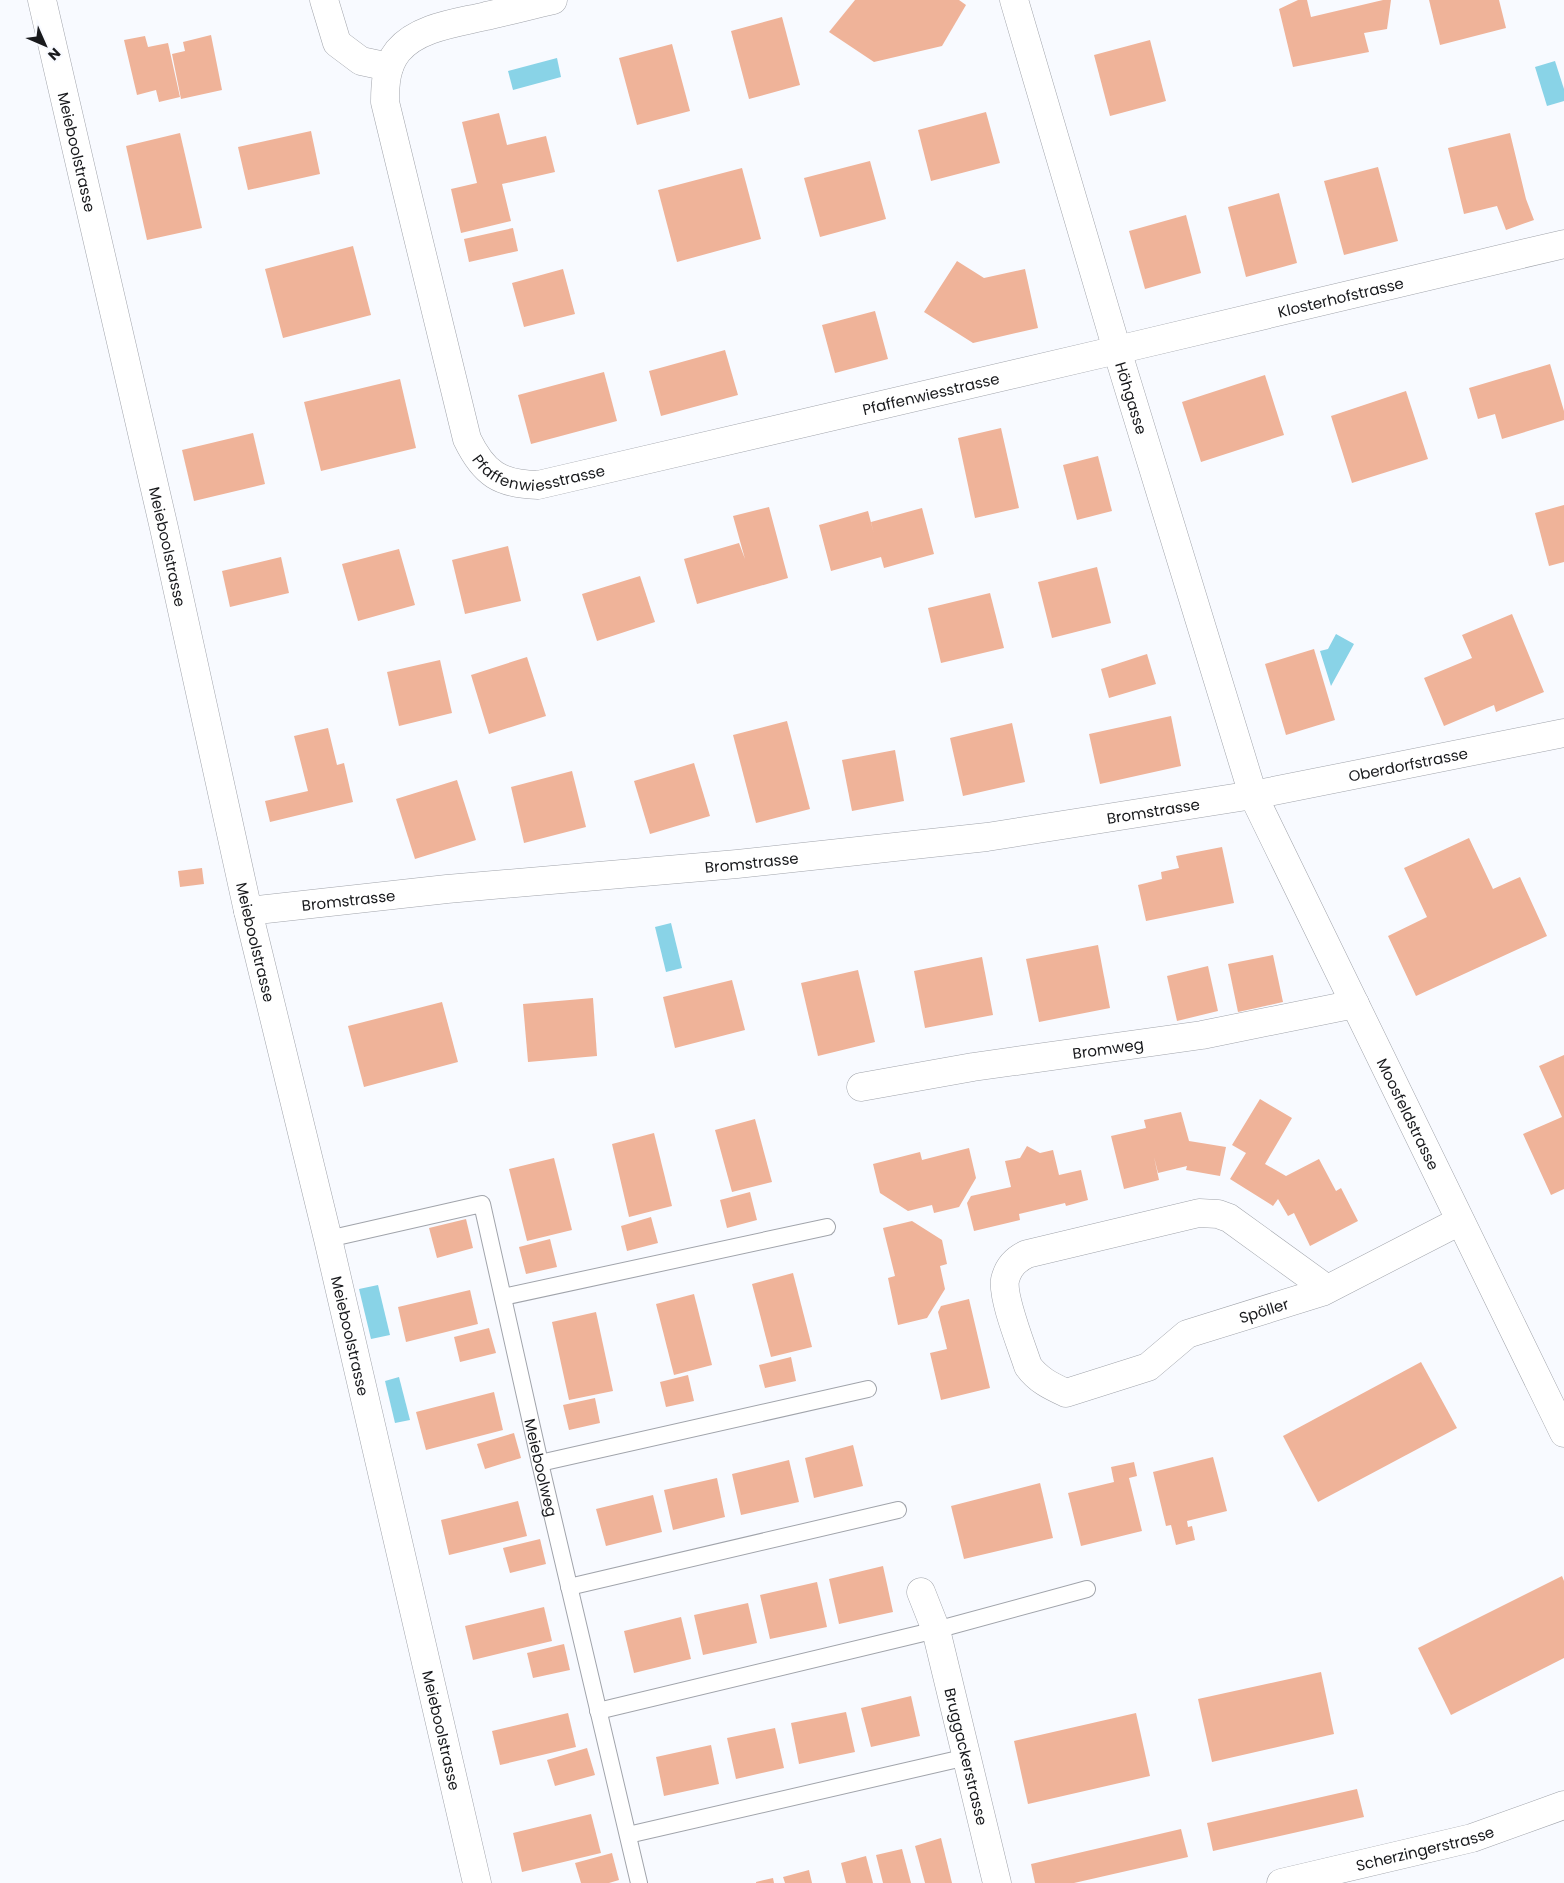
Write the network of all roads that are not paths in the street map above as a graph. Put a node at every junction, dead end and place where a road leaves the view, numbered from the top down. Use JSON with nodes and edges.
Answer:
{"nodes":[{"id":1,"x":42,"y":0,"type":"edge"},
{"id":2,"x":324,"y":0,"type":"edge"},
{"id":3,"x":554,"y":0,"type":"edge"},
{"id":4,"x":1014,"y":0,"type":"edge"},
{"id":5,"x":389,"y":67,"type":"junction"},
{"id":6,"x":1564,"y":244,"type":"edge"},
{"id":7,"x":1117,"y":350,"type":"junction"},
{"id":8,"x":1564,"y":733,"type":"edge"},
{"id":9,"x":1253,"y":795,"type":"junction"},
{"id":10,"x":248,"y":911,"type":"junction"},
{"id":11,"x":1355,"y":1004,"type":"junction"},
{"id":12,"x":861,"y":1087,"type":"dead end"},
{"id":13,"x":1460,"y":1221,"type":"junction"},
{"id":14,"x":827,"y":1227,"type":"dead end"},
{"id":15,"x":328,"y":1239,"type":"junction"},
{"id":16,"x":1327,"y":1289,"type":"junction"},
{"id":17,"x":503,"y":1297,"type":"junction"},
{"id":18,"x":868,"y":1390,"type":"dead end"},
{"id":19,"x":1564,"y":1432,"type":"edge"},
{"id":20,"x":540,"y":1463,"type":"junction"},
{"id":21,"x":898,"y":1510,"type":"dead end"},
{"id":22,"x":569,"y":1587,"type":"junction"},
{"id":23,"x":1087,"y":1589,"type":"dead end"},
{"id":24,"x":921,"y":1592,"type":"dead end"},
{"id":25,"x":936,"y":1630,"type":"junction"},
{"id":26,"x":598,"y":1711,"type":"junction"},
{"id":27,"x":967,"y":1757,"type":"junction"},
{"id":28,"x":1564,"y":1805,"type":"edge"},
{"id":29,"x":628,"y":1835,"type":"junction"},
{"id":30,"x":477,"y":1883,"type":"edge"},
{"id":31,"x":639,"y":1883,"type":"edge"},
{"id":32,"x":998,"y":1883,"type":"edge"},
{"id":33,"x":1281,"y":1883,"type":"edge"}],
"edges":[{"from":1,"to":10,"type":"street","name":"Meieboolstrasse"},
{"from":2,"to":5,"type":"street"},
{"from":3,"to":5,"type":"street","name":"Pfaffenwiesstrasse"},
{"from":4,"to":7,"type":"street","name":"Höhgasse"},
{"from":5,"to":7,"type":"street","name":"Pfaffenwiesstrasse"},
{"from":6,"to":7,"type":"street","name":"Klosterhofstrasse"},
{"from":7,"to":9,"type":"street","name":"Höhgasse"},
{"from":8,"to":9,"type":"street","name":"Oberdorfstrasse"},
{"from":9,"to":10,"type":"street","name":"Bromstrasse"},
{"from":9,"to":11,"type":"street","name":"Moosfeldstrasse"},
{"from":10,"to":15,"type":"street","name":"Meieboolstrasse"},
{"from":11,"to":12,"type":"street","name":"Bromweg"},
{"from":11,"to":13,"type":"street","name":"Moosfeldstrasse"},
{"from":13,"to":16,"type":"street","name":"Spöller"},
{"from":13,"to":19,"type":"street","name":"Moosfeldstrasse"},
{"from":14,"to":17,"type":"lane"},
{"from":15,"to":17,"type":"lane","name":"Meieboolweg"},
{"from":15,"to":30,"type":"street","name":"Meieboolstrasse"},
{"from":16,"to":16,"type":"street","name":"Spöller"},
{"from":17,"to":20,"type":"lane","name":"Meieboolweg"},
{"from":18,"to":20,"type":"lane"},
{"from":20,"to":22,"type":"lane","name":"Meieboolweg"},
{"from":21,"to":22,"type":"lane"},
{"from":22,"to":26,"type":"lane","name":"Meieboolweg"},
{"from":23,"to":25,"type":"lane"},
{"from":24,"to":25,"type":"street","name":"Bruggackerstrasse"},
{"from":25,"to":26,"type":"lane"},
{"from":25,"to":27,"type":"street","name":"Bruggackerstrasse"},
{"from":26,"to":29,"type":"lane","name":"Meieboolweg"},
{"from":27,"to":29,"type":"lane"},
{"from":27,"to":32,"type":"street","name":"Bruggackerstrasse"},
{"from":28,"to":33,"type":"street","name":"Scherzingerstrasse"},
{"from":29,"to":31,"type":"lane","name":"Meieboolweg"}]}
